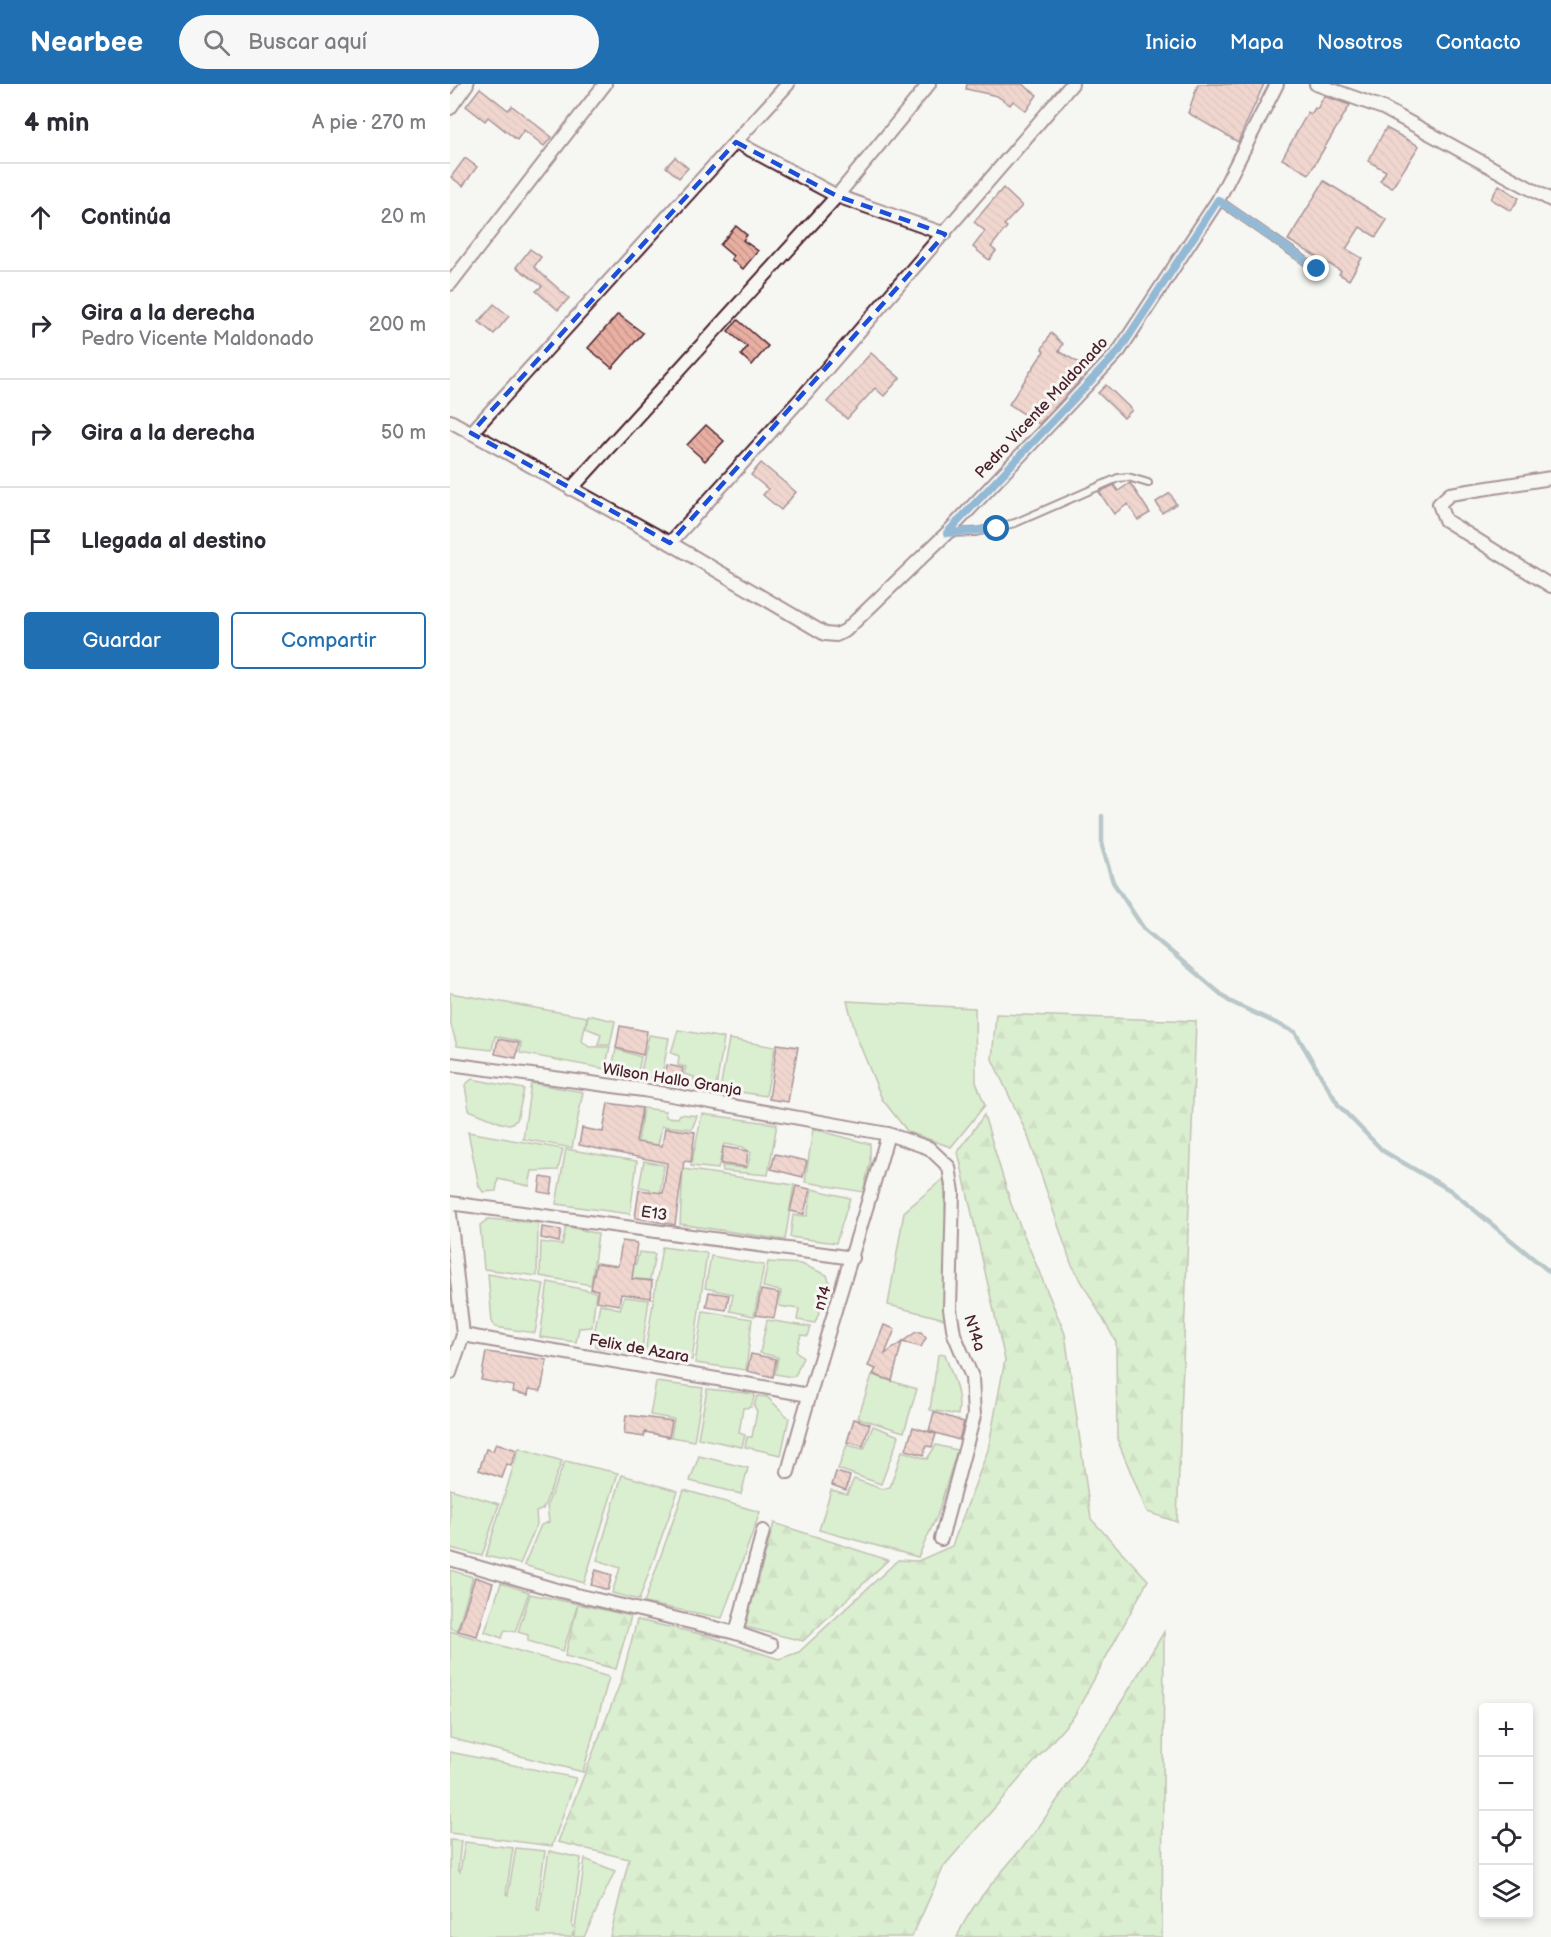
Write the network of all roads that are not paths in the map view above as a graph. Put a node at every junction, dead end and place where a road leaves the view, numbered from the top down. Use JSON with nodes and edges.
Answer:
{"nodes":[{"id":1,"x":468,"y":84,"type":"edge"},
{"id":2,"x":605,"y":84,"type":"edge"},
{"id":3,"x":788,"y":84,"type":"edge"},
{"id":4,"x":929,"y":84,"type":"edge"},
{"id":5,"x":1072,"y":84,"type":"edge"},
{"id":6,"x":1277,"y":84,"type":"edge"},
{"id":7,"x":1316,"y":84,"type":"edge"},
{"id":8,"x":450,"y":108,"type":"edge"},
{"id":9,"x":736,"y":142,"type":"junction"},
{"id":10,"x":837,"y":196,"type":"junction"},
{"id":11,"x":1218,"y":200,"type":"junction"},
{"id":12,"x":1551,"y":200,"type":"edge"},
{"id":13,"x":945,"y":234,"type":"junction"},
{"id":14,"x":1317,"y":269,"type":"dead end"},
{"id":15,"x":450,"y":284,"type":"edge"},
{"id":16,"x":450,"y":422,"type":"edge"},
{"id":17,"x":471,"y":433,"type":"junction"},
{"id":18,"x":1551,"y":478,"type":"edge"},
{"id":19,"x":1148,"y":483,"type":"dead end"},
{"id":20,"x":572,"y":489,"type":"junction"},
{"id":21,"x":947,"y":533,"type":"junction"},
{"id":22,"x":670,"y":543,"type":"junction"},
{"id":23,"x":1551,"y":586,"type":"edge"},
{"id":24,"x":450,"y":1064,"type":"edge"},
{"id":25,"x":888,"y":1134,"type":"junction"},
{"id":26,"x":450,"y":1203,"type":"edge"},
{"id":27,"x":450,"y":1214,"type":"edge"},
{"id":28,"x":450,"y":1219,"type":"edge"},
{"id":29,"x":853,"y":1258,"type":"junction"},
{"id":30,"x":463,"y":1335,"type":"junction"},
{"id":31,"x":450,"y":1373,"type":"edge"},
{"id":32,"x":808,"y":1395,"type":"junction"},
{"id":33,"x":788,"y":1472,"type":"dead end"},
{"id":34,"x":763,"y":1531,"type":"dead end"},
{"id":35,"x":941,"y":1539,"type":"dead end"},
{"id":36,"x":450,"y":1559,"type":"edge"},
{"id":37,"x":736,"y":1634,"type":"junction"},
{"id":38,"x":771,"y":1646,"type":"dead end"}],
"edges":[{"from":1,"to":8,"type":"street"},
{"from":2,"to":15,"type":"street"},
{"from":3,"to":9,"type":"street"},
{"from":4,"to":10,"type":"street"},
{"from":5,"to":13,"type":"street"},
{"from":6,"to":11,"type":"street","name":"Pedro Vicente Maldonado"},
{"from":7,"to":12,"type":"street"},
{"from":9,"to":10,"type":"street"},
{"from":9,"to":17,"type":"street"},
{"from":10,"to":13,"type":"street"},
{"from":10,"to":20,"type":"street"},
{"from":11,"to":14,"type":"lane"},
{"from":11,"to":21,"type":"street","name":"Pedro Vicente Maldonado"},
{"from":13,"to":22,"type":"street"},
{"from":16,"to":17,"type":"street"},
{"from":17,"to":20,"type":"street"},
{"from":18,"to":23,"type":"street"},
{"from":19,"to":21,"type":"lane"},
{"from":20,"to":22,"type":"street"},
{"from":21,"to":22,"type":"street","name":"Pedro Vicente Maldonado"},
{"from":24,"to":25,"type":"street","name":"Wilson Hallo Granja"},
{"from":25,"to":29,"type":"street","name":"n14"},
{"from":25,"to":35,"type":"street","name":"N14a"},
{"from":26,"to":29,"type":"street","name":"E13"},
{"from":27,"to":28,"type":"street"},
{"from":28,"to":30,"type":"street"},
{"from":29,"to":32,"type":"street","name":"n14"},
{"from":30,"to":31,"type":"street"},
{"from":30,"to":32,"type":"street","name":"Felix de Azara"},
{"from":32,"to":33,"type":"street","name":"n14"},
{"from":34,"to":37,"type":"street"},
{"from":36,"to":37,"type":"street"},
{"from":37,"to":38,"type":"street"}]}
